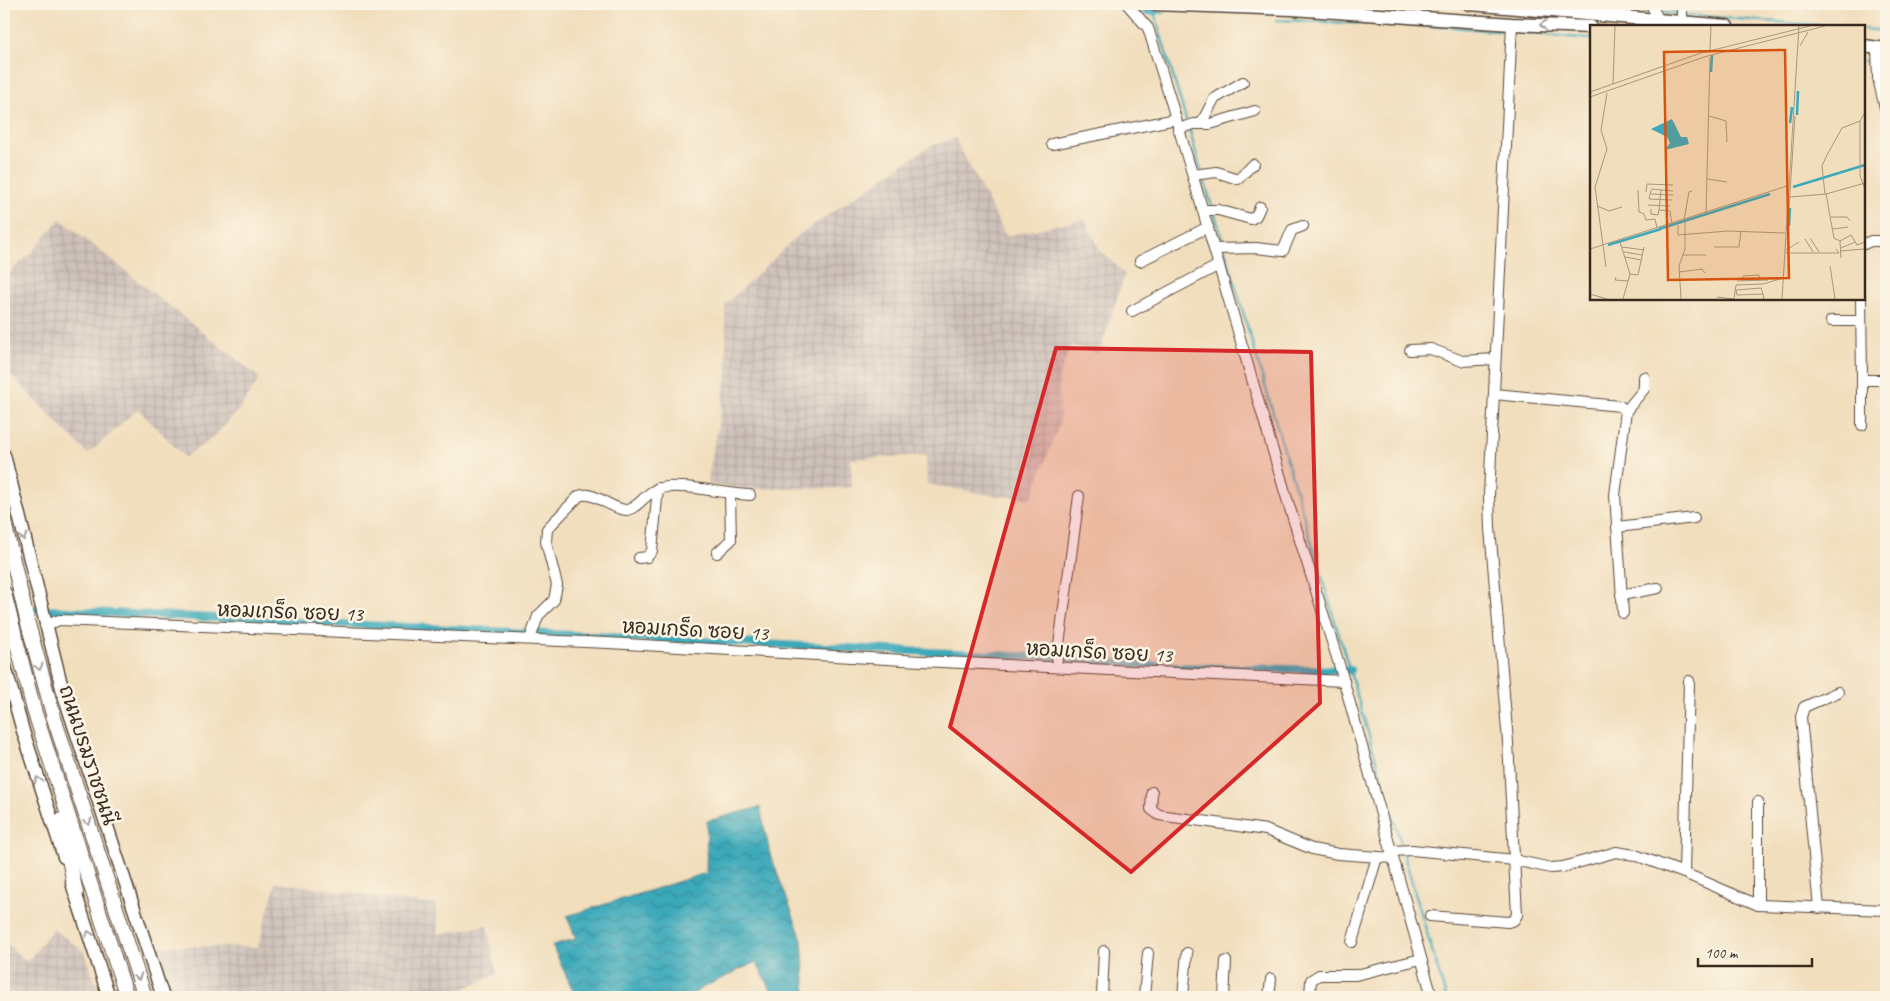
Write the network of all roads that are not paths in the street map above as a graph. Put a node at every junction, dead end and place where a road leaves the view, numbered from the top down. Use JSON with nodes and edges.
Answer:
{"nodes":[{"id":1,"x":1158,"y":4,"type":"edge"},
{"id":2,"x":1470,"y":4,"type":"edge"},
{"id":3,"x":1682,"y":4,"type":"edge"},
{"id":4,"x":1129,"y":7,"type":"edge"},
{"id":5,"x":1655,"y":13,"type":"edge"},
{"id":6,"x":1590,"y":15,"type":"edge"},
{"id":7,"x":1682,"y":21,"type":"junction"},
{"id":8,"x":1718,"y":25,"type":"edge"},
{"id":9,"x":1511,"y":29,"type":"junction"},
{"id":10,"x":1865,"y":39,"type":"edge"},
{"id":11,"x":1865,"y":46,"type":"edge"},
{"id":12,"x":1881,"y":49,"type":"edge"},
{"id":13,"x":1242,"y":82,"type":"dead end"},
{"id":14,"x":1885,"y":106,"type":"edge"},
{"id":15,"x":1255,"y":111,"type":"dead end"},
{"id":16,"x":1187,"y":125,"type":"junction"},
{"id":17,"x":1052,"y":144,"type":"dead end"},
{"id":18,"x":1253,"y":164,"type":"dead end"},
{"id":19,"x":1200,"y":173,"type":"junction"},
{"id":20,"x":1260,"y":208,"type":"dead end"},
{"id":21,"x":1211,"y":210,"type":"junction"},
{"id":22,"x":1303,"y":226,"type":"dead end"},
{"id":23,"x":1208,"y":227,"type":"junction"},
{"id":24,"x":1886,"y":240,"type":"edge"},
{"id":25,"x":1865,"y":244,"type":"edge"},
{"id":26,"x":1221,"y":248,"type":"junction"},
{"id":27,"x":1140,"y":260,"type":"dead end"},
{"id":28,"x":1219,"y":265,"type":"junction"},
{"id":29,"x":1861,"y":300,"type":"edge"},
{"id":30,"x":1132,"y":311,"type":"dead end"},
{"id":31,"x":1831,"y":320,"type":"dead end"},
{"id":32,"x":1862,"y":321,"type":"junction"},
{"id":33,"x":1410,"y":350,"type":"dead end"},
{"id":34,"x":1495,"y":359,"type":"junction"},
{"id":35,"x":1644,"y":378,"type":"dead end"},
{"id":36,"x":1862,"y":380,"type":"junction"},
{"id":37,"x":1886,"y":380,"type":"edge"},
{"id":38,"x":1494,"y":394,"type":"junction"},
{"id":39,"x":1626,"y":411,"type":"junction"},
{"id":40,"x":1862,"y":425,"type":"dead end"},
{"id":41,"x":4,"y":455,"type":"edge"},
{"id":42,"x":658,"y":488,"type":"junction"},
{"id":43,"x":730,"y":494,"type":"junction"},
{"id":44,"x":750,"y":495,"type":"dead end"},
{"id":45,"x":1079,"y":496,"type":"dead end"},
{"id":46,"x":1694,"y":518,"type":"dead end"},
{"id":47,"x":4,"y":522,"type":"edge"},
{"id":48,"x":1617,"y":526,"type":"junction"},
{"id":49,"x":717,"y":552,"type":"dead end"},
{"id":50,"x":639,"y":558,"type":"dead end"},
{"id":51,"x":1658,"y":588,"type":"dead end"},
{"id":52,"x":1621,"y":595,"type":"junction"},
{"id":53,"x":5,"y":598,"type":"edge"},
{"id":54,"x":1623,"y":614,"type":"dead end"},
{"id":55,"x":44,"y":621,"type":"junction"},
{"id":56,"x":532,"y":635,"type":"junction"},
{"id":57,"x":1057,"y":661,"type":"junction"},
{"id":58,"x":4,"y":663,"type":"edge"},
{"id":59,"x":1342,"y":673,"type":"junction"},
{"id":60,"x":1689,"y":681,"type":"dead end"},
{"id":61,"x":1838,"y":692,"type":"dead end"},
{"id":62,"x":48,"y":756,"type":"junction"},
{"id":63,"x":1152,"y":792,"type":"dead end"},
{"id":64,"x":1758,"y":802,"type":"dead end"},
{"id":65,"x":1394,"y":854,"type":"junction"},
{"id":66,"x":1377,"y":857,"type":"junction"},
{"id":67,"x":1514,"y":860,"type":"junction"},
{"id":68,"x":1684,"y":873,"type":"junction"},
{"id":69,"x":76,"y":893,"type":"junction"},
{"id":70,"x":1758,"y":905,"type":"junction"},
{"id":71,"x":1819,"y":908,"type":"junction"},
{"id":72,"x":1886,"y":910,"type":"edge"},
{"id":73,"x":1430,"y":916,"type":"dead end"},
{"id":74,"x":1352,"y":942,"type":"dead end"},
{"id":75,"x":1104,"y":951,"type":"dead end"},
{"id":76,"x":1148,"y":953,"type":"dead end"},
{"id":77,"x":1187,"y":953,"type":"dead end"},
{"id":78,"x":1422,"y":959,"type":"junction"},
{"id":79,"x":1226,"y":961,"type":"dead end"},
{"id":80,"x":1271,"y":978,"type":"dead end"},
{"id":81,"x":110,"y":997,"type":"edge"},
{"id":82,"x":127,"y":997,"type":"edge"},
{"id":83,"x":145,"y":997,"type":"edge"},
{"id":84,"x":163,"y":997,"type":"edge"},
{"id":85,"x":1102,"y":997,"type":"edge"},
{"id":86,"x":1144,"y":997,"type":"edge"},
{"id":87,"x":1183,"y":997,"type":"edge"},
{"id":88,"x":1224,"y":997,"type":"edge"},
{"id":89,"x":1270,"y":997,"type":"edge"},
{"id":90,"x":1310,"y":997,"type":"edge"},
{"id":91,"x":1432,"y":997,"type":"edge"}],
"edges":[{"from":1,"to":9,"type":"main road"},
{"from":2,"to":6,"type":"main road"},
{"from":3,"to":7,"type":"street"},
{"from":4,"to":16,"type":"street"},
{"from":5,"to":6,"type":"main road"},
{"from":5,"to":7,"type":"main road"},
{"from":6,"to":9,"type":"main road","one_way":true},
{"from":7,"to":8,"type":"main road"},
{"from":9,"to":34,"type":"street"},
{"from":10,"to":12,"type":"main road"},
{"from":11,"to":12,"type":"main road"},
{"from":12,"to":14,"type":"street"},
{"from":13,"to":16,"type":"street"},
{"from":15,"to":16,"type":"street"},
{"from":16,"to":17,"type":"street"},
{"from":16,"to":19,"type":"street"},
{"from":18,"to":19,"type":"street"},
{"from":19,"to":21,"type":"street"},
{"from":20,"to":21,"type":"street"},
{"from":21,"to":23,"type":"street"},
{"from":22,"to":26,"type":"street"},
{"from":23,"to":26,"type":"street"},
{"from":23,"to":27,"type":"street"},
{"from":24,"to":25,"type":"street"},
{"from":26,"to":28,"type":"street"},
{"from":28,"to":30,"type":"street"},
{"from":28,"to":59,"type":"street"},
{"from":29,"to":32,"type":"street"},
{"from":31,"to":32,"type":"street"},
{"from":32,"to":36,"type":"street"},
{"from":33,"to":34,"type":"street"},
{"from":34,"to":38,"type":"street"},
{"from":35,"to":39,"type":"street"},
{"from":36,"to":37,"type":"street"},
{"from":36,"to":40,"type":"street"},
{"from":38,"to":39,"type":"street"},
{"from":38,"to":67,"type":"street"},
{"from":39,"to":48,"type":"street"},
{"from":41,"to":55,"type":"main road","one_way":true},
{"from":42,"to":43,"type":"street"},
{"from":42,"to":50,"type":"street"},
{"from":42,"to":56,"type":"street"},
{"from":43,"to":44,"type":"street"},
{"from":43,"to":49,"type":"street"},
{"from":45,"to":57,"type":"street"},
{"from":46,"to":48,"type":"street"},
{"from":47,"to":83,"type":"highway","name":"ถนนบรมราชชนนี","one_way":true},
{"from":48,"to":52,"type":"street"},
{"from":51,"to":52,"type":"street"},
{"from":52,"to":54,"type":"street"},
{"from":53,"to":62,"type":"highway","name":"ถนนบรมราชชนนี"},
{"from":55,"to":56,"type":"street","name":"หอมเกร็ด ซอย 13"},
{"from":55,"to":84,"type":"main road"},
{"from":56,"to":57,"type":"street","name":"หอมเกร็ด ซอย 13"},
{"from":57,"to":59,"type":"street","name":"หอมเกร็ด ซอย 13"},
{"from":69,"to":58,"type":"main road","one_way":true},
{"from":59,"to":65,"type":"street"},
{"from":60,"to":68,"type":"street"},
{"from":61,"to":71,"type":"street"},
{"from":62,"to":69,"type":"highway"},
{"from":62,"to":82,"type":"highway","name":"ถนนบรมราชชนนี"},
{"from":63,"to":66,"type":"street"},
{"from":64,"to":70,"type":"street"},
{"from":65,"to":66,"type":"street"},
{"from":65,"to":67,"type":"street"},
{"from":65,"to":78,"type":"street"},
{"from":66,"to":74,"type":"street"},
{"from":67,"to":68,"type":"street"},
{"from":67,"to":73,"type":"street"},
{"from":68,"to":70,"type":"street"},
{"from":81,"to":69,"type":"main road","one_way":true},
{"from":70,"to":71,"type":"street"},
{"from":71,"to":72,"type":"street"},
{"from":75,"to":85,"type":"street"},
{"from":76,"to":86,"type":"street"},
{"from":77,"to":87,"type":"street"},
{"from":78,"to":90,"type":"street"},
{"from":78,"to":91,"type":"street"},
{"from":79,"to":88,"type":"street"},
{"from":80,"to":89,"type":"street"}]}
